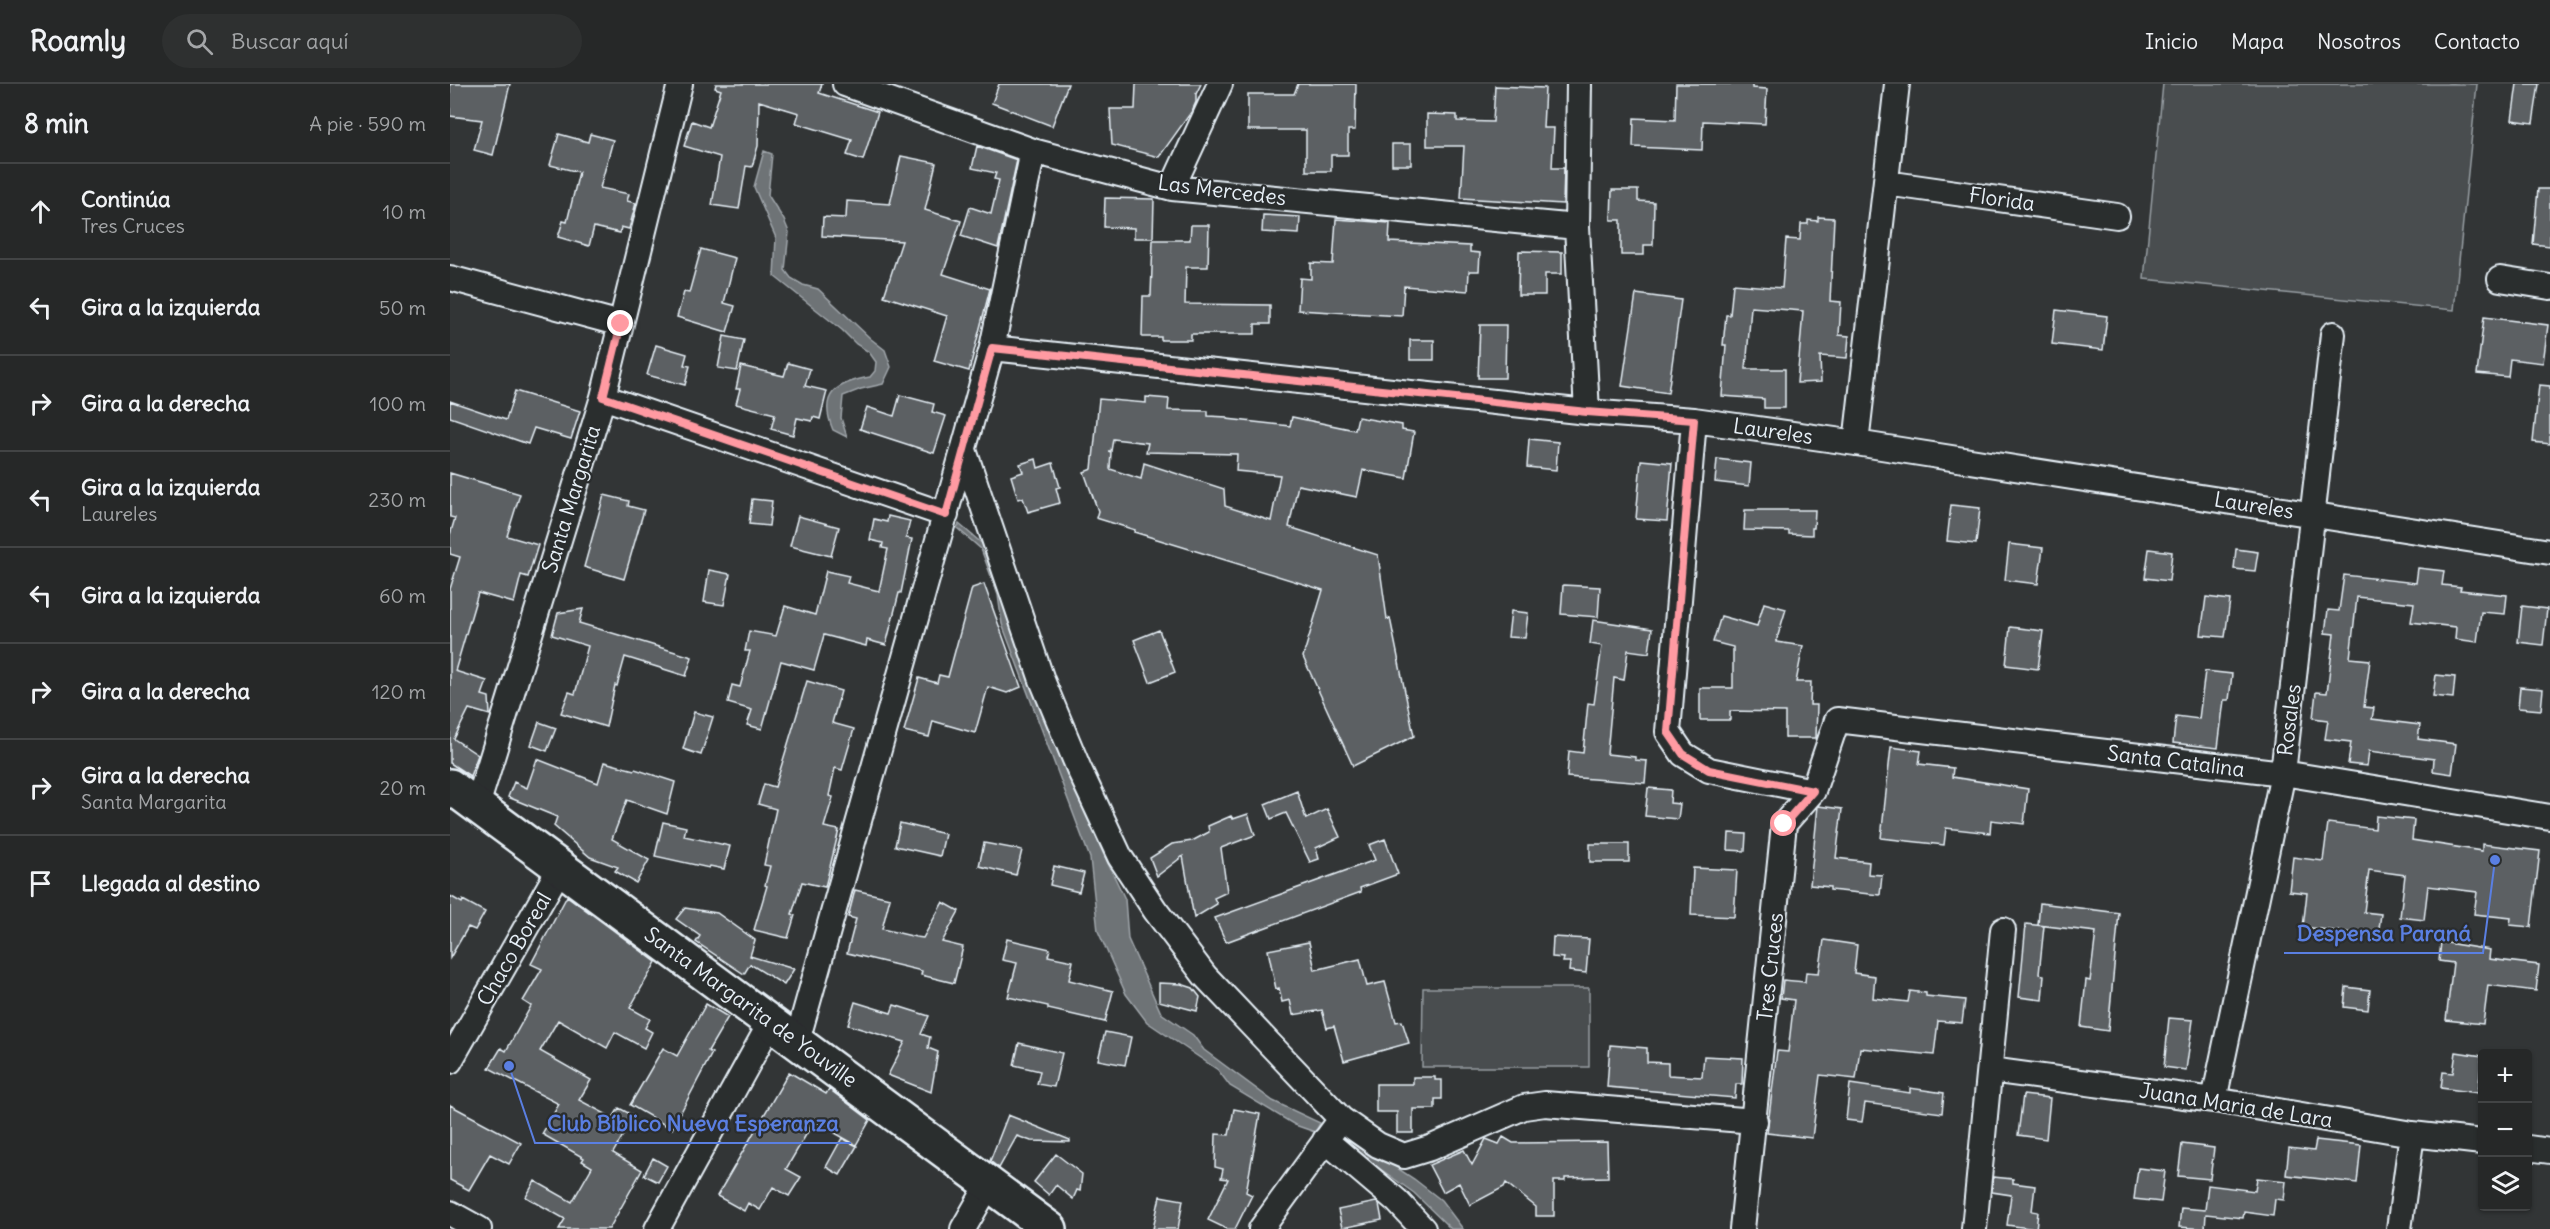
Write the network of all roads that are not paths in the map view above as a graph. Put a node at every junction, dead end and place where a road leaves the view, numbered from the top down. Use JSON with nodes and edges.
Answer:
{"nodes":[{"id":1,"x":680,"y":84,"type":"edge"},
{"id":2,"x":844,"y":84,"type":"edge"},
{"id":3,"x":1220,"y":84,"type":"edge"},
{"id":4,"x":1579,"y":84,"type":"edge"},
{"id":5,"x":1897,"y":84,"type":"edge"},
{"id":6,"x":1033,"y":152,"type":"junction"},
{"id":7,"x":1886,"y":183,"type":"junction"},
{"id":8,"x":1172,"y":188,"type":"junction"},
{"id":9,"x":2117,"y":216,"type":"dead end"},
{"id":10,"x":1577,"y":227,"type":"junction"},
{"id":11,"x":450,"y":278,"type":"edge"},
{"id":12,"x":2500,"y":279,"type":"dead end"},
{"id":13,"x":2550,"y":287,"type":"edge"},
{"id":14,"x":621,"y":324,"type":"junction"},
{"id":15,"x":2332,"y":334,"type":"dead end"},
{"id":16,"x":992,"y":348,"type":"junction"},
{"id":17,"x":603,"y":397,"type":"junction"},
{"id":18,"x":1587,"y":412,"type":"junction"},
{"id":19,"x":1694,"y":420,"type":"junction"},
{"id":20,"x":1856,"y":443,"type":"junction"},
{"id":21,"x":964,"y":450,"type":"junction"},
{"id":22,"x":2313,"y":514,"type":"junction"},
{"id":23,"x":946,"y":515,"type":"junction"},
{"id":24,"x":2550,"y":552,"type":"edge"},
{"id":25,"x":1837,"y":720,"type":"joint"},
{"id":26,"x":2283,"y":773,"type":"junction"},
{"id":27,"x":450,"y":786,"type":"edge"},
{"id":28,"x":1813,"y":791,"type":"junction"},
{"id":29,"x":477,"y":806,"type":"junction"},
{"id":30,"x":2550,"y":817,"type":"edge"},
{"id":31,"x":560,"y":868,"type":"junction"},
{"id":32,"x":2003,"y":930,"type":"dead end"},
{"id":33,"x":784,"y":1031,"type":"junction"},
{"id":34,"x":450,"y":1061,"type":"edge"},
{"id":35,"x":1990,"y":1070,"type":"junction"},
{"id":36,"x":2214,"y":1100,"type":"junction"},
{"id":37,"x":1341,"y":1119,"type":"junction"},
{"id":38,"x":1755,"y":1121,"type":"junction"},
{"id":39,"x":2412,"y":1134,"type":"junction"},
{"id":40,"x":1325,"y":1140,"type":"junction"},
{"id":41,"x":2478,"y":1142,"type":"edge"},
{"id":42,"x":2532,"y":1149,"type":"edge"},
{"id":43,"x":2550,"y":1151,"type":"edge"},
{"id":44,"x":990,"y":1182,"type":"junction"},
{"id":45,"x":450,"y":1213,"type":"edge"},
{"id":46,"x":479,"y":1229,"type":"edge"},
{"id":47,"x":657,"y":1229,"type":"edge"},
{"id":48,"x":963,"y":1229,"type":"edge"},
{"id":49,"x":1050,"y":1229,"type":"edge"},
{"id":50,"x":1261,"y":1229,"type":"edge"},
{"id":51,"x":1423,"y":1229,"type":"edge"},
{"id":52,"x":1742,"y":1229,"type":"edge"},
{"id":53,"x":1974,"y":1229,"type":"edge"},
{"id":54,"x":2399,"y":1229,"type":"edge"}],
"edges":[{"from":1,"to":14,"type":"street","name":"Santa Margarita"},
{"from":2,"to":6,"type":"street","name":"Las Mercedes"},
{"from":3,"to":8,"type":"street"},
{"from":4,"to":10,"type":"street"},
{"from":5,"to":7,"type":"street"},
{"from":6,"to":8,"type":"street","name":"Las Mercedes"},
{"from":6,"to":16,"type":"street"},
{"from":7,"to":9,"type":"street","name":"Florida"},
{"from":7,"to":20,"type":"street"},
{"from":8,"to":10,"type":"street","name":"Las Mercedes"},
{"from":10,"to":18,"type":"street"},
{"from":11,"to":14,"type":"street"},
{"from":12,"to":13,"type":"street"},
{"from":14,"to":17,"type":"street","name":"Santa Margarita"},
{"from":15,"to":22,"type":"street","name":"Rosales"},
{"from":16,"to":18,"type":"street","name":"Laureles"},
{"from":16,"to":21,"type":"street"},
{"from":17,"to":23,"type":"street"},
{"from":17,"to":29,"type":"street","name":"Santa Margarita"},
{"from":18,"to":19,"type":"street","name":"Laureles"},
{"from":19,"to":20,"type":"street","name":"Laureles"},
{"from":19,"to":28,"type":"street"},
{"from":20,"to":22,"type":"street","name":"Laureles"},
{"from":21,"to":23,"type":"street"},
{"from":21,"to":37,"type":"street"},
{"from":22,"to":24,"type":"street","name":"Laureles"},
{"from":22,"to":26,"type":"street","name":"Rosales"},
{"from":23,"to":33,"type":"street"},
{"from":25,"to":26,"type":"street","name":"Santa Catalina"},
{"from":25,"to":28,"type":"street","name":"Tres Cruces"},
{"from":26,"to":30,"type":"street","name":"Santa Catalina"},
{"from":26,"to":36,"type":"street","name":"Rosales"},
{"from":27,"to":29,"type":"main road","name":"Santa Margarita de Youville"},
{"from":28,"to":38,"type":"street","name":"Tres Cruces"},
{"from":29,"to":31,"type":"main road","name":"Santa Margarita de Youville"},
{"from":31,"to":33,"type":"main road","name":"Santa Margarita de Youville"},
{"from":31,"to":34,"type":"street","name":"Chaco Boreal"},
{"from":32,"to":35,"type":"street"},
{"from":33,"to":44,"type":"main road","name":"Santa Margarita de Youville"},
{"from":33,"to":47,"type":"street"},
{"from":35,"to":36,"type":"street","name":"Juana Maria de Lara"},
{"from":35,"to":53,"type":"street"},
{"from":36,"to":39,"type":"street","name":"Juana Maria de Lara"},
{"from":37,"to":38,"type":"street"},
{"from":37,"to":40,"type":"street"},
{"from":38,"to":52,"type":"street","name":"Tres Cruces"},
{"from":39,"to":41,"type":"street","name":"Juana Maria de Lara"},
{"from":39,"to":54,"type":"street"},
{"from":40,"to":50,"type":"street"},
{"from":40,"to":51,"type":"street"},
{"from":42,"to":43,"type":"street"},
{"from":44,"to":48,"type":"street"},
{"from":44,"to":49,"type":"main road","name":"Santa Margarita de Youville"},
{"from":45,"to":46,"type":"street"}]}
